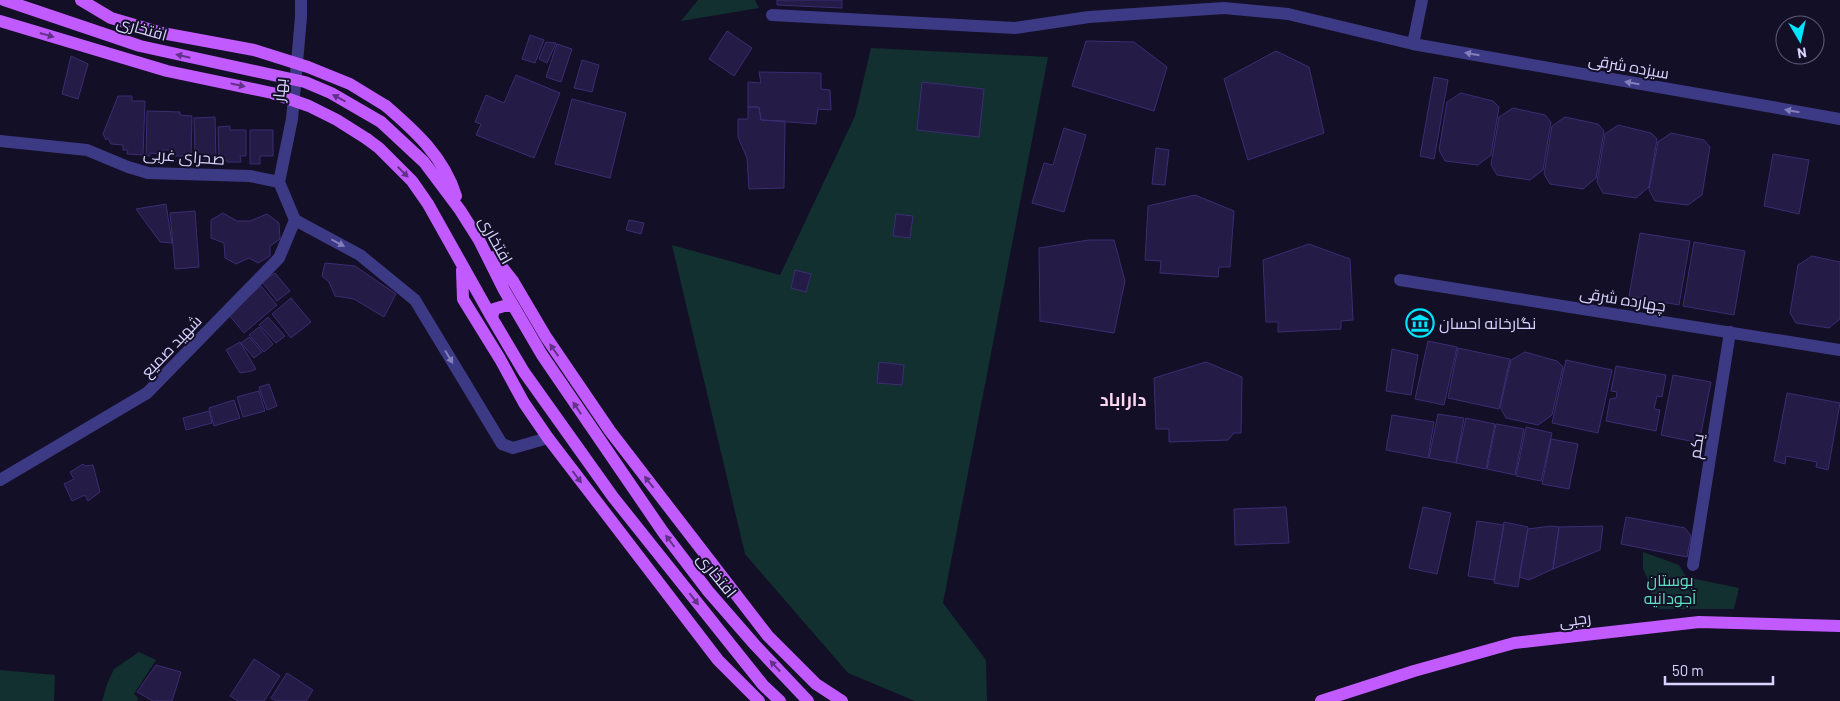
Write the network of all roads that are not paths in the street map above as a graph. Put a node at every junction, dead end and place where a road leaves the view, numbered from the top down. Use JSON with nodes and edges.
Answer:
{"nodes":[{"id":1,"x":4,"y":0,"type":"edge"},
{"id":2,"x":81,"y":0,"type":"edge"},
{"id":3,"x":301,"y":0,"type":"edge"},
{"id":4,"x":1422,"y":0,"type":"edge"},
{"id":5,"x":772,"y":15,"type":"dead end"},
{"id":6,"x":0,"y":21,"type":"edge"},
{"id":7,"x":1412,"y":44,"type":"junction"},
{"id":8,"x":1840,"y":119,"type":"edge"},
{"id":9,"x":0,"y":141,"type":"edge"},
{"id":10,"x":278,"y":182,"type":"junction"},
{"id":11,"x":460,"y":210,"type":"junction"},
{"id":12,"x":295,"y":220,"type":"junction"},
{"id":13,"x":479,"y":240,"type":"junction"},
{"id":14,"x":462,"y":265,"type":"junction"},
{"id":15,"x":1400,"y":280,"type":"dead end"},
{"id":16,"x":513,"y":306,"type":"junction"},
{"id":17,"x":492,"y":318,"type":"junction"},
{"id":18,"x":1730,"y":332,"type":"junction"},
{"id":19,"x":1840,"y":350,"type":"edge"},
{"id":20,"x":548,"y":438,"type":"junction"},
{"id":21,"x":0,"y":480,"type":"edge"},
{"id":22,"x":1694,"y":565,"type":"dead end"},
{"id":23,"x":1840,"y":626,"type":"edge"},
{"id":24,"x":759,"y":701,"type":"edge"},
{"id":25,"x":780,"y":701,"type":"edge"},
{"id":26,"x":808,"y":701,"type":"edge"},
{"id":27,"x":842,"y":701,"type":"edge"},
{"id":28,"x":1322,"y":701,"type":"edge"}],
"edges":[{"from":11,"to":1,"type":"main road","name":"افتخاری","one_way":true,"bridge":true},
{"from":2,"to":11,"type":"main road","bridge":true},
{"from":3,"to":10,"type":"street","name":"بهار"},
{"from":4,"to":7,"type":"street"},
{"from":5,"to":7,"type":"street","name":"سیزده شرقی"},
{"from":6,"to":14,"type":"main road","name":"افتخاری","one_way":true,"bridge":true},
{"from":8,"to":7,"type":"street","name":"سیزده شرقی","one_way":true},
{"from":9,"to":10,"type":"street","name":"صحرای غربی"},
{"from":10,"to":12,"type":"street"},
{"from":11,"to":13,"type":"main road","name":"افتخاری"},
{"from":12,"to":20,"type":"street","one_way":true},
{"from":12,"to":21,"type":"street","name":"شهید صمیع"},
{"from":13,"to":16,"type":"main road","name":"افتخاری"},
{"from":27,"to":13,"type":"main road","one_way":true},
{"from":14,"to":17,"type":"main road","name":"افتخاری"},
{"from":14,"to":20,"type":"main road"},
{"from":15,"to":18,"type":"street","name":"چهارده شرقی"},
{"from":16,"to":17,"type":"main road"},
{"from":26,"to":16,"type":"main road","name":"افتخاری","one_way":true},
{"from":17,"to":25,"type":"main road","name":"افتخاری","one_way":true},
{"from":18,"to":19,"type":"street","name":"چهارده شرقی"},
{"from":18,"to":22,"type":"street","name":"یکم"},
{"from":20,"to":24,"type":"main road","one_way":true},
{"from":23,"to":28,"type":"main road","name":"رجبی"}]}
